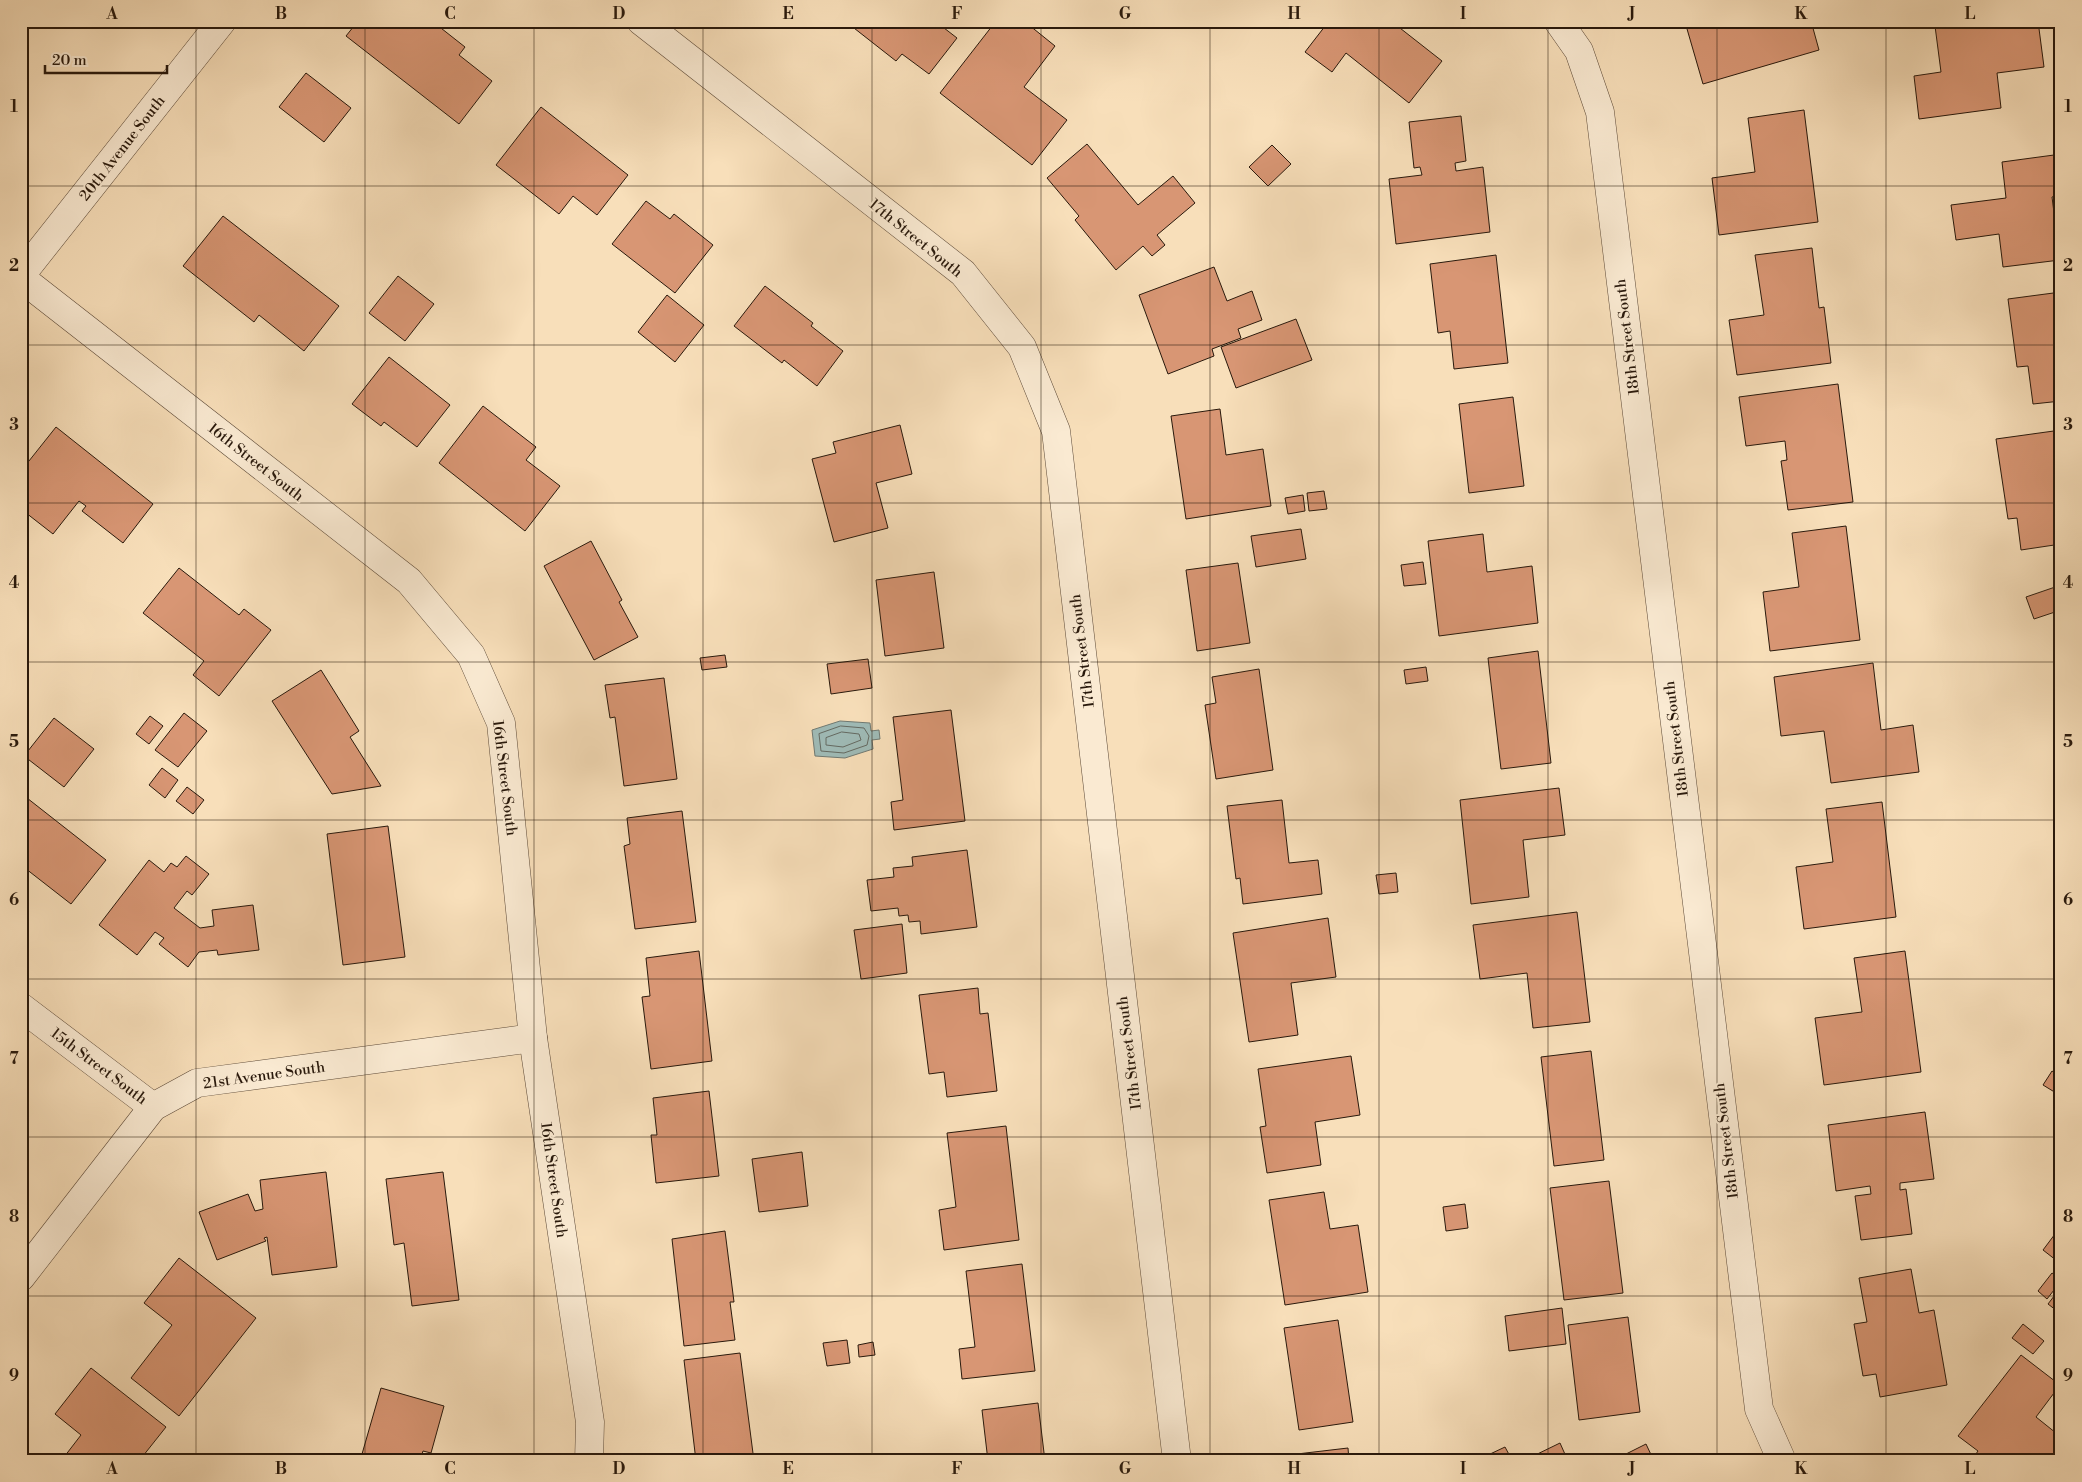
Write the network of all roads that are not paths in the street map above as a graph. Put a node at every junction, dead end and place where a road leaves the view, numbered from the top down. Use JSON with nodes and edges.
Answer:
{"nodes":[{"id":1,"x":222,"y":21,"type":"edge"},
{"id":2,"x":641,"y":21,"type":"edge"},
{"id":3,"x":1558,"y":21,"type":"edge"},
{"id":4,"x":21,"y":276,"type":"edge"},
{"id":5,"x":21,"y":1007,"type":"edge"},
{"id":6,"x":533,"y":1038,"type":"junction"},
{"id":7,"x":153,"y":1107,"type":"junction"},
{"id":8,"x":21,"y":1276,"type":"edge"},
{"id":9,"x":589,"y":1461,"type":"edge"},
{"id":10,"x":1177,"y":1461,"type":"edge"},
{"id":11,"x":1782,"y":1461,"type":"edge"}],
"edges":[{"from":1,"to":4,"type":"street","name":"20th Avenue South"},
{"from":2,"to":10,"type":"street","name":"17th Street South"},
{"from":3,"to":11,"type":"street","name":"18th Street South"},
{"from":4,"to":6,"type":"street","name":"16th Street South"},
{"from":5,"to":7,"type":"street","name":"15th Street South"},
{"from":6,"to":7,"type":"street","name":"21st Avenue South"},
{"from":6,"to":9,"type":"street","name":"16th Street South"},
{"from":7,"to":8,"type":"street","name":"21st Avenue South"}]}
